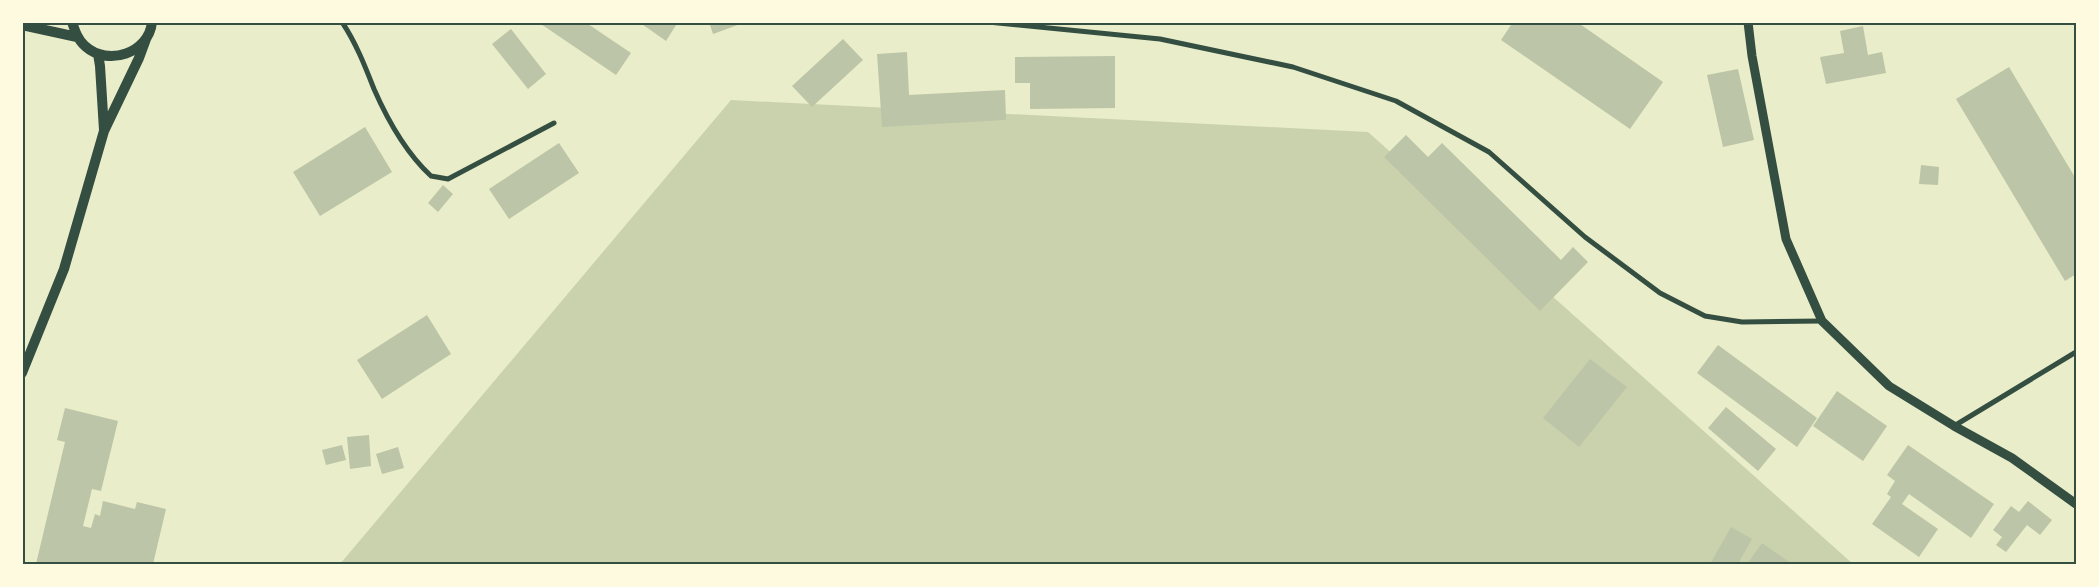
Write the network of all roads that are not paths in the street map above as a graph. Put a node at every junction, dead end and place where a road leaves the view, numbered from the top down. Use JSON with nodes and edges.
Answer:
{"nodes":[{"id":1,"x":72,"y":22,"type":"edge"},
{"id":2,"x":342,"y":22,"type":"edge"},
{"id":3,"x":988,"y":22,"type":"edge"},
{"id":4,"x":1748,"y":22,"type":"edge"},
{"id":5,"x":22,"y":25,"type":"edge"},
{"id":6,"x":154,"y":25,"type":"edge"},
{"id":7,"x":77,"y":36,"type":"junction"},
{"id":8,"x":146,"y":39,"type":"junction"},
{"id":9,"x":98,"y":54,"type":"junction"},
{"id":10,"x":554,"y":123,"type":"dead end"},
{"id":11,"x":104,"y":131,"type":"junction"},
{"id":12,"x":1822,"y":321,"type":"junction"},
{"id":13,"x":2076,"y":352,"type":"edge"},
{"id":14,"x":22,"y":373,"type":"edge"},
{"id":15,"x":1954,"y":426,"type":"junction"},
{"id":16,"x":2076,"y":504,"type":"edge"}],
"edges":[{"from":1,"to":7,"type":"main road"},
{"from":2,"to":10,"type":"street"},
{"from":3,"to":12,"type":"street"},
{"from":4,"to":12,"type":"street"},
{"from":5,"to":7,"type":"main road"},
{"from":6,"to":8,"type":"main road"},
{"from":7,"to":9,"type":"main road"},
{"from":8,"to":9,"type":"main road"},
{"from":8,"to":11,"type":"main road"},
{"from":9,"to":11,"type":"main road"},
{"from":11,"to":14,"type":"main road"},
{"from":12,"to":15,"type":"street"},
{"from":13,"to":15,"type":"street"},
{"from":15,"to":16,"type":"street"}]}
